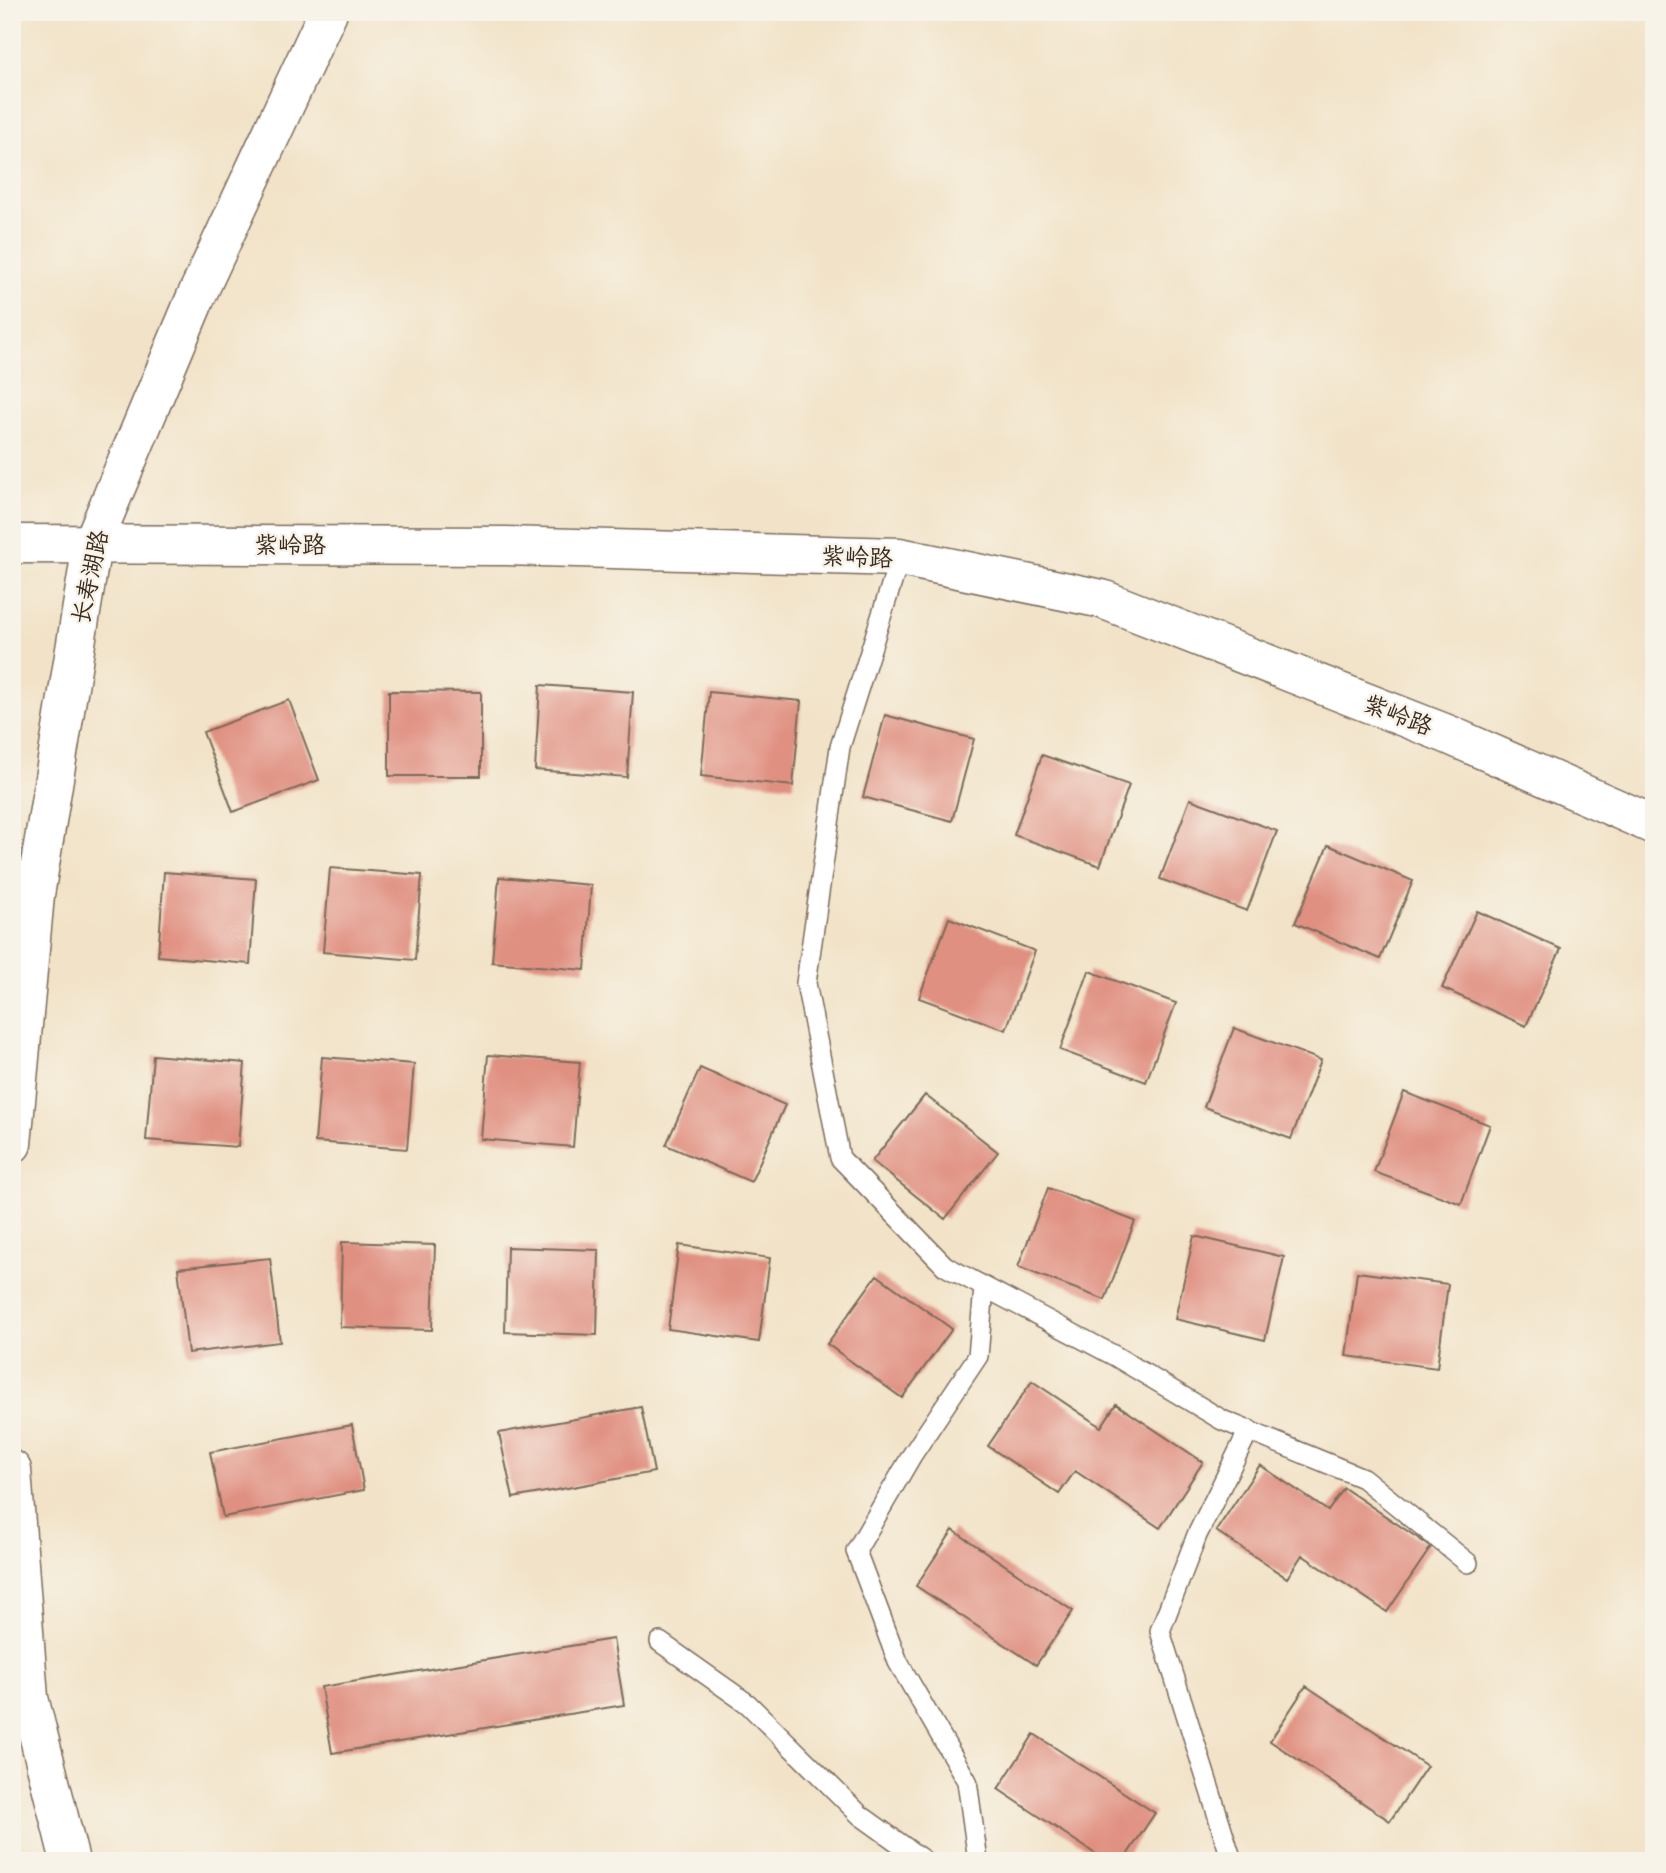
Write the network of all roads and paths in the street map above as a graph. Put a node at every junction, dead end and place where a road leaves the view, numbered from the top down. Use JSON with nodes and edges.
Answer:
{"nodes":[{"id":1,"x":328,"y":12,"type":"edge"},
{"id":2,"x":12,"y":544,"type":"edge"},
{"id":3,"x":92,"y":544,"type":"junction"},
{"id":4,"x":900,"y":557,"type":"junction"},
{"id":5,"x":1654,"y":825,"type":"edge"},
{"id":6,"x":12,"y":1144,"type":"edge"},
{"id":7,"x":984,"y":1288,"type":"junction"},
{"id":8,"x":1249,"y":1430,"type":"junction"},
{"id":9,"x":12,"y":1470,"type":"edge"},
{"id":10,"x":1468,"y":1563,"type":"dead end"},
{"id":11,"x":660,"y":1642,"type":"dead end"},
{"id":12,"x":70,"y":1861,"type":"edge"},
{"id":13,"x":924,"y":1861,"type":"edge"},
{"id":14,"x":978,"y":1861,"type":"edge"},
{"id":15,"x":1232,"y":1861,"type":"edge"}],
"edges":[{"from":1,"to":3,"type":"street","name":"长寿湖路"},
{"from":2,"to":3,"type":"street","name":"紫岭路"},
{"from":3,"to":4,"type":"street","name":"紫岭路"},
{"from":3,"to":6,"type":"street","name":"长寿湖路"},
{"from":4,"to":5,"type":"street","name":"紫岭路"},
{"from":4,"to":7,"type":"lane"},
{"from":7,"to":8,"type":"lane"},
{"from":7,"to":14,"type":"lane"},
{"from":8,"to":10,"type":"lane"},
{"from":8,"to":15,"type":"lane"},
{"from":9,"to":12,"type":"street"},
{"from":11,"to":13,"type":"lane"}]}
